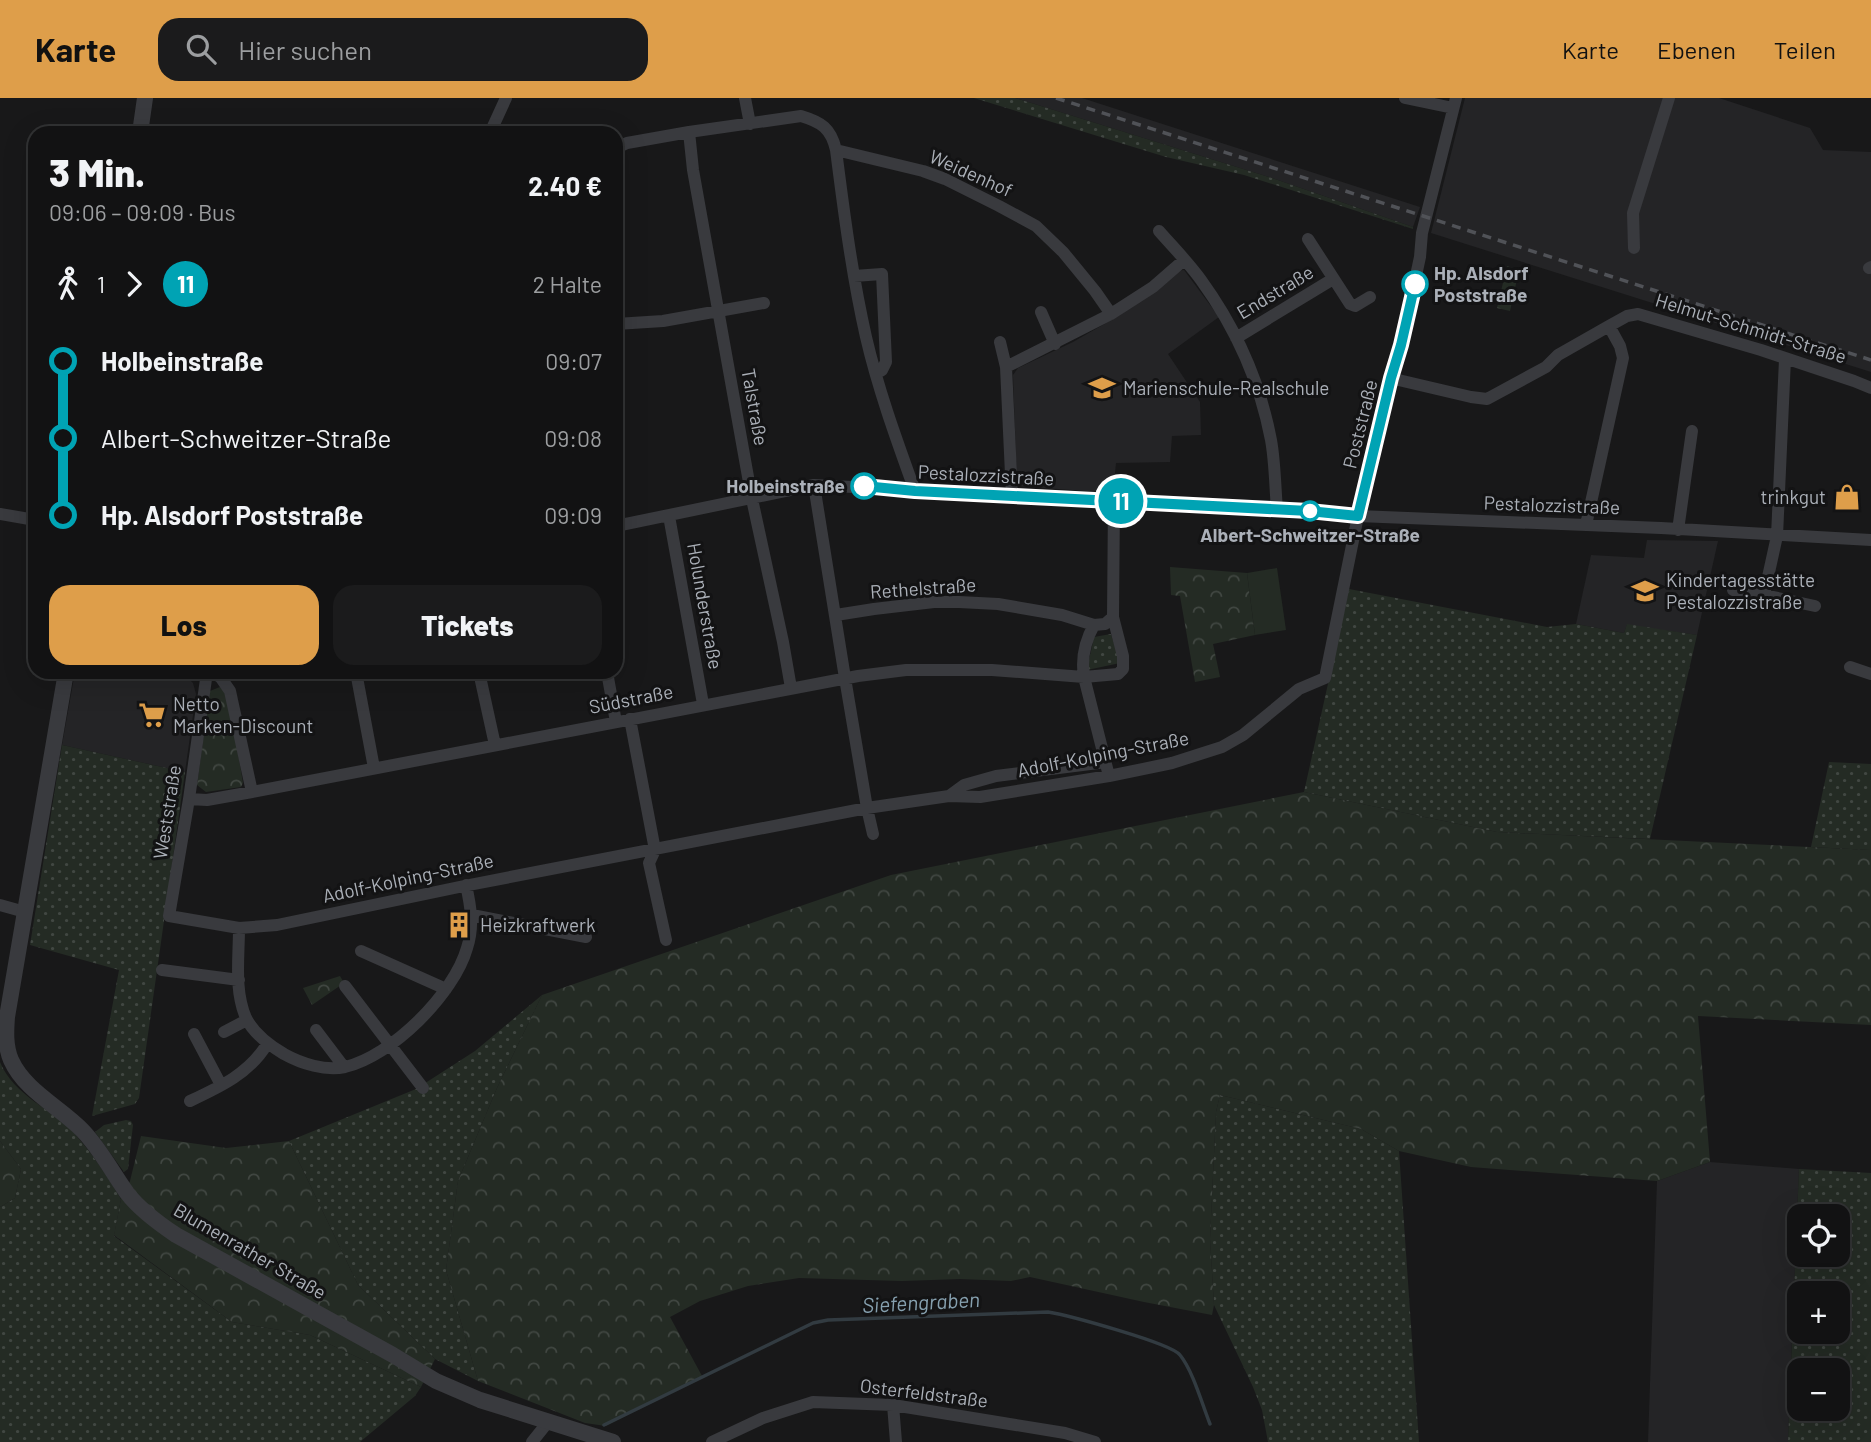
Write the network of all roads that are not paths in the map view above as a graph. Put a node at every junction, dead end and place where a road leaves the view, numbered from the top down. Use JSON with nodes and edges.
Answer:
{"nodes":[{"id":1,"x":145,"y":98,"type":"edge"},
{"id":2,"x":506,"y":98,"type":"edge"},
{"id":3,"x":745,"y":98,"type":"edge"},
{"id":4,"x":1405,"y":98,"type":"edge"},
{"id":5,"x":1669,"y":98,"type":"edge"},
{"id":6,"x":1454,"y":103,"type":"edge"},
{"id":7,"x":750,"y":124,"type":"junction"},
{"id":8,"x":141,"y":126,"type":"edge"},
{"id":9,"x":493,"y":126,"type":"edge"},
{"id":10,"x":688,"y":132,"type":"junction"},
{"id":11,"x":623,"y":145,"type":"edge"},
{"id":12,"x":836,"y":150,"type":"junction"},
{"id":13,"x":1159,"y":231,"type":"dead end"},
{"id":14,"x":1308,"y":239,"type":"dead end"},
{"id":15,"x":1634,"y":248,"type":"dead end"},
{"id":16,"x":1184,"y":260,"type":"junction"},
{"id":17,"x":854,"y":276,"type":"junction"},
{"id":18,"x":1333,"y":279,"type":"junction"},
{"id":19,"x":1370,"y":297,"type":"dead end"},
{"id":20,"x":764,"y":303,"type":"dead end"},
{"id":21,"x":719,"y":311,"type":"junction"},
{"id":22,"x":1041,"y":312,"type":"dead end"},
{"id":23,"x":1111,"y":314,"type":"junction"},
{"id":24,"x":623,"y":324,"type":"edge"},
{"id":25,"x":1609,"y":326,"type":"junction"},
{"id":26,"x":1236,"y":338,"type":"junction"},
{"id":27,"x":1000,"y":342,"type":"dead end"},
{"id":28,"x":1055,"y":344,"type":"junction"},
{"id":29,"x":1785,"y":359,"type":"junction"},
{"id":30,"x":1006,"y":367,"type":"junction"},
{"id":31,"x":877,"y":373,"type":"junction"},
{"id":32,"x":1391,"y":378,"type":"junction"},
{"id":33,"x":1871,"y":388,"type":"edge"},
{"id":34,"x":1692,"y":431,"type":"dead end"},
{"id":35,"x":814,"y":485,"type":"junction"},
{"id":36,"x":915,"y":491,"type":"junction"},
{"id":37,"x":1012,"y":496,"type":"junction"},
{"id":38,"x":752,"y":499,"type":"junction"},
{"id":39,"x":1114,"y":500,"type":"junction"},
{"id":40,"x":1276,"y":509,"type":"junction"},
{"id":41,"x":0,"y":514,"type":"edge"},
{"id":42,"x":669,"y":516,"type":"junction"},
{"id":43,"x":1358,"y":516,"type":"junction"},
{"id":44,"x":28,"y":519,"type":"edge"},
{"id":45,"x":623,"y":525,"type":"edge"},
{"id":46,"x":1586,"y":525,"type":"junction"},
{"id":47,"x":1678,"y":530,"type":"junction"},
{"id":48,"x":1777,"y":536,"type":"junction"},
{"id":49,"x":1871,"y":540,"type":"edge"},
{"id":50,"x":1733,"y":590,"type":"dead end"},
{"id":51,"x":1764,"y":595,"type":"junction"},
{"id":52,"x":1815,"y":607,"type":"dead end"},
{"id":53,"x":836,"y":615,"type":"junction"},
{"id":54,"x":1113,"y":617,"type":"junction"},
{"id":55,"x":1094,"y":625,"type":"junction"},
{"id":56,"x":1850,"y":667,"type":"dead end"},
{"id":57,"x":1871,"y":674,"type":"edge"},
{"id":58,"x":1084,"y":677,"type":"junction"},
{"id":59,"x":845,"y":678,"type":"junction"},
{"id":60,"x":1325,"y":678,"type":"joint"},
{"id":61,"x":65,"y":679,"type":"edge"},
{"id":62,"x":206,"y":679,"type":"edge"},
{"id":63,"x":222,"y":679,"type":"edge"},
{"id":64,"x":357,"y":679,"type":"edge"},
{"id":65,"x":481,"y":679,"type":"edge"},
{"id":66,"x":608,"y":679,"type":"edge"},
{"id":67,"x":791,"y":688,"type":"junction"},
{"id":68,"x":704,"y":704,"type":"junction"},
{"id":69,"x":630,"y":719,"type":"junction"},
{"id":70,"x":616,"y":722,"type":"junction"},
{"id":71,"x":495,"y":745,"type":"junction"},
{"id":72,"x":1106,"y":762,"type":"junction"},
{"id":73,"x":373,"y":768,"type":"junction"},
{"id":74,"x":1109,"y":776,"type":"junction"},
{"id":75,"x":252,"y":792,"type":"junction"},
{"id":76,"x":949,"y":796,"type":"junction"},
{"id":77,"x":189,"y":799,"type":"junction"},
{"id":78,"x":867,"y":808,"type":"junction"},
{"id":79,"x":873,"y":834,"type":"dead end"},
{"id":80,"x":655,"y":850,"type":"junction"},
{"id":81,"x":466,"y":886,"type":"junction"},
{"id":82,"x":0,"y":905,"type":"edge"},
{"id":83,"x":25,"y":912,"type":"junction"},
{"id":84,"x":472,"y":915,"type":"junction"},
{"id":85,"x":169,"y":916,"type":"joint"},
{"id":86,"x":239,"y":928,"type":"junction"},
{"id":87,"x":586,"y":937,"type":"dead end"},
{"id":88,"x":666,"y":940,"type":"dead end"},
{"id":89,"x":361,"y":951,"type":"dead end"},
{"id":90,"x":162,"y":970,"type":"dead end"},
{"id":91,"x":239,"y":980,"type":"junction"},
{"id":92,"x":345,"y":986,"type":"dead end"},
{"id":93,"x":446,"y":989,"type":"junction"},
{"id":94,"x":247,"y":1020,"type":"junction"},
{"id":95,"x":316,"y":1030,"type":"dead end"},
{"id":96,"x":224,"y":1032,"type":"dead end"},
{"id":97,"x":194,"y":1034,"type":"dead end"},
{"id":98,"x":267,"y":1044,"type":"junction"},
{"id":99,"x":390,"y":1044,"type":"junction"},
{"id":100,"x":344,"y":1067,"type":"junction"},
{"id":101,"x":221,"y":1085,"type":"junction"},
{"id":102,"x":423,"y":1088,"type":"dead end"},
{"id":103,"x":190,"y":1101,"type":"dead end"},
{"id":104,"x":892,"y":1405,"type":"junction"},
{"id":105,"x":548,"y":1422,"type":"junction"},
{"id":106,"x":532,"y":1442,"type":"edge"},
{"id":107,"x":613,"y":1442,"type":"edge"},
{"id":108,"x":712,"y":1442,"type":"edge"},
{"id":109,"x":896,"y":1442,"type":"edge"},
{"id":110,"x":1095,"y":1442,"type":"edge"}],
"edges":[{"from":1,"to":8,"type":"street"},
{"from":2,"to":9,"type":"street"},
{"from":3,"to":7,"type":"street"},
{"from":4,"to":6,"type":"street"},
{"from":5,"to":15,"type":"street"},
{"from":6,"to":32,"type":"street","name":"Poststraße"},
{"from":7,"to":10,"type":"street"},
{"from":7,"to":12,"type":"street"},
{"from":10,"to":11,"type":"street"},
{"from":10,"to":21,"type":"street","name":"Talstraße"},
{"from":12,"to":17,"type":"street"},
{"from":12,"to":23,"type":"street","name":"Weidenhof"},
{"from":13,"to":16,"type":"street"},
{"from":14,"to":18,"type":"street","name":"Endstraße"},
{"from":16,"to":23,"type":"street"},
{"from":16,"to":26,"type":"street"},
{"from":17,"to":31,"type":"street"},
{"from":17,"to":31,"type":"street"},
{"from":18,"to":19,"type":"street","name":"Endstraße"},
{"from":18,"to":26,"type":"street","name":"Endstraße"},
{"from":20,"to":21,"type":"street"},
{"from":21,"to":24,"type":"street"},
{"from":21,"to":38,"type":"street","name":"Talstraße"},
{"from":22,"to":28,"type":"street"},
{"from":23,"to":28,"type":"street"},
{"from":25,"to":29,"type":"street","name":"Helmut-Schmidt-Straße"},
{"from":25,"to":32,"type":"street","name":"Helmut-Schmidt-Straße"},
{"from":25,"to":46,"type":"street"},
{"from":26,"to":40,"type":"street"},
{"from":27,"to":30,"type":"street"},
{"from":28,"to":30,"type":"street"},
{"from":29,"to":33,"type":"street","name":"Helmut-Schmidt-Straße"},
{"from":29,"to":48,"type":"street"},
{"from":30,"to":37,"type":"street"},
{"from":31,"to":36,"type":"street"},
{"from":32,"to":43,"type":"street","name":"Poststraße"},
{"from":34,"to":47,"type":"street"},
{"from":35,"to":36,"type":"street","name":"Pestalozzistraße"},
{"from":35,"to":38,"type":"street","name":"Pestalozzistraße"},
{"from":35,"to":53,"type":"street"},
{"from":36,"to":37,"type":"street","name":"Pestalozzistraße"},
{"from":37,"to":39,"type":"street","name":"Pestalozzistraße"},
{"from":38,"to":42,"type":"street","name":"Pestalozzistraße"},
{"from":38,"to":67,"type":"street","name":"Talstraße"},
{"from":39,"to":40,"type":"street","name":"Pestalozzistraße"},
{"from":39,"to":54,"type":"street"},
{"from":40,"to":43,"type":"street","name":"Pestalozzistraße"},
{"from":41,"to":44,"type":"street"},
{"from":42,"to":45,"type":"street","name":"Pestalozzistraße"},
{"from":42,"to":68,"type":"street","name":"Holunderstraße"},
{"from":43,"to":46,"type":"street","name":"Pestalozzistraße"},
{"from":43,"to":60,"type":"street","name":"Poststraße"},
{"from":46,"to":47,"type":"street","name":"Pestalozzistraße"},
{"from":47,"to":48,"type":"street","name":"Pestalozzistraße"},
{"from":48,"to":49,"type":"street","name":"Pestalozzistraße"},
{"from":48,"to":51,"type":"street"},
{"from":50,"to":51,"type":"street"},
{"from":51,"to":52,"type":"street"},
{"from":53,"to":55,"type":"street","name":"Rethelstraße"},
{"from":53,"to":59,"type":"street"},
{"from":54,"to":55,"type":"street"},
{"from":54,"to":58,"type":"street","name":"Südstraße"},
{"from":55,"to":58,"type":"street"},
{"from":56,"to":57,"type":"street"},
{"from":58,"to":59,"type":"street","name":"Südstraße"},
{"from":58,"to":72,"type":"street"},
{"from":59,"to":67,"type":"street","name":"Südstraße"},
{"from":59,"to":78,"type":"street"},
{"from":60,"to":74,"type":"street","name":"Adolf-Kolping-Straße"},
{"from":61,"to":83,"type":"street","name":"Blumenrather Straße"},
{"from":62,"to":77,"type":"street","name":"Weststraße"},
{"from":63,"to":75,"type":"street"},
{"from":64,"to":73,"type":"street"},
{"from":65,"to":71,"type":"street"},
{"from":66,"to":70,"type":"street"},
{"from":67,"to":68,"type":"street","name":"Südstraße"},
{"from":68,"to":69,"type":"street","name":"Südstraße"},
{"from":69,"to":70,"type":"street","name":"Südstraße"},
{"from":69,"to":80,"type":"street"},
{"from":70,"to":71,"type":"street","name":"Südstraße"},
{"from":71,"to":73,"type":"street","name":"Südstraße"},
{"from":72,"to":74,"type":"street"},
{"from":72,"to":76,"type":"street","name":"Adolf-Kolping-Straße"},
{"from":73,"to":75,"type":"street","name":"Südstraße"},
{"from":74,"to":76,"type":"street","name":"Adolf-Kolping-Straße"},
{"from":75,"to":77,"type":"street","name":"Südstraße"},
{"from":76,"to":78,"type":"street","name":"Adolf-Kolping-Straße"},
{"from":77,"to":85,"type":"street","name":"Weststraße"},
{"from":78,"to":79,"type":"street"},
{"from":78,"to":80,"type":"street","name":"Adolf-Kolping-Straße"},
{"from":80,"to":81,"type":"street","name":"Adolf-Kolping-Straße"},
{"from":80,"to":88,"type":"street"},
{"from":81,"to":84,"type":"street"},
{"from":81,"to":86,"type":"street","name":"Adolf-Kolping-Straße"},
{"from":82,"to":83,"type":"street"},
{"from":83,"to":105,"type":"street","name":"Blumenrather Straße"},
{"from":84,"to":87,"type":"street"},
{"from":84,"to":93,"type":"street"},
{"from":85,"to":86,"type":"street","name":"Adolf-Kolping-Straße"},
{"from":86,"to":91,"type":"street"},
{"from":89,"to":93,"type":"street"},
{"from":90,"to":91,"type":"street"},
{"from":91,"to":94,"type":"street"},
{"from":92,"to":99,"type":"street"},
{"from":93,"to":99,"type":"street"},
{"from":94,"to":96,"type":"street"},
{"from":94,"to":98,"type":"street"},
{"from":95,"to":100,"type":"street"},
{"from":97,"to":101,"type":"street"},
{"from":98,"to":100,"type":"street"},
{"from":98,"to":101,"type":"street"},
{"from":99,"to":100,"type":"street"},
{"from":99,"to":102,"type":"street"},
{"from":101,"to":103,"type":"street"},
{"from":104,"to":108,"type":"street","name":"Osterfeldstraße"},
{"from":104,"to":109,"type":"street"},
{"from":104,"to":110,"type":"street","name":"Osterfeldstraße"},
{"from":105,"to":106,"type":"street"},
{"from":105,"to":107,"type":"street","name":"Blumenrather Straße"}]}
